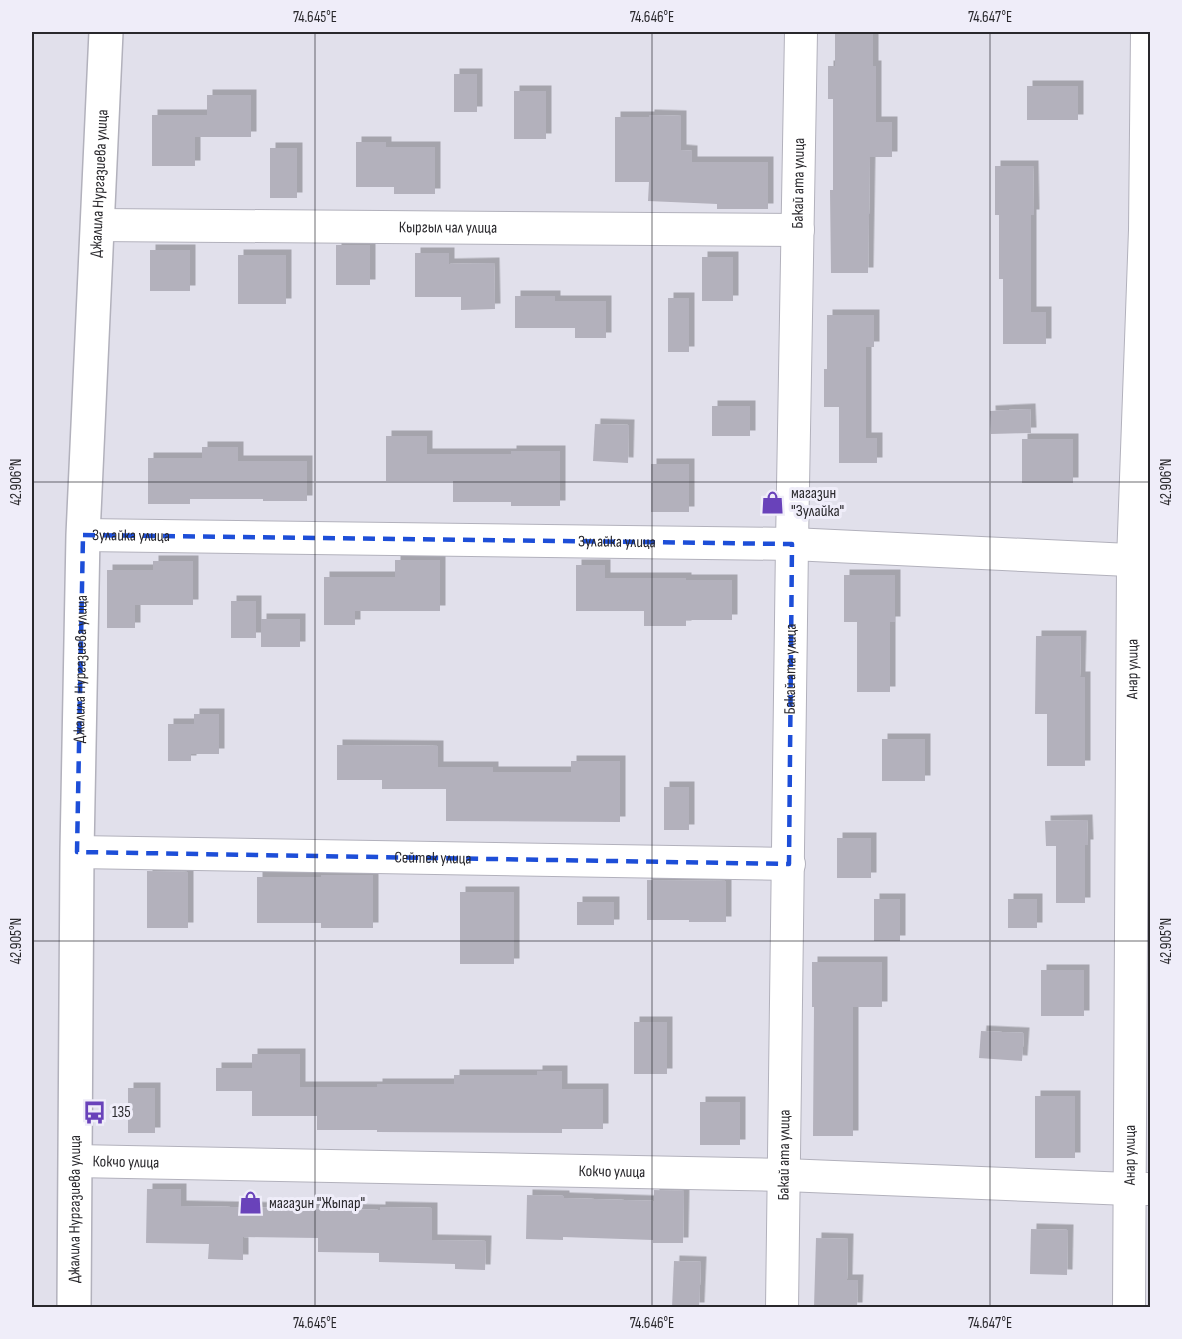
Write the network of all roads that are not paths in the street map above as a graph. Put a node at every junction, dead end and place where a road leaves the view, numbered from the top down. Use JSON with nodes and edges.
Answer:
{"nodes":[{"id":1,"x":106,"y":32,"type":"edge"},
{"id":2,"x":801,"y":32,"type":"edge"},
{"id":3,"x":1147,"y":32,"type":"edge"},
{"id":4,"x":98,"y":225,"type":"junction"},
{"id":5,"x":798,"y":230,"type":"junction"},
{"id":6,"x":1148,"y":230,"type":"edge"},
{"id":7,"x":83,"y":535,"type":"junction"},
{"id":8,"x":792,"y":544,"type":"junction"},
{"id":9,"x":1142,"y":561,"type":"edge"},
{"id":10,"x":77,"y":852,"type":"junction"},
{"id":11,"x":789,"y":864,"type":"junction"},
{"id":12,"x":1141,"y":873,"type":"edge"},
{"id":13,"x":75,"y":1161,"type":"junction"},
{"id":14,"x":785,"y":1175,"type":"junction"},
{"id":15,"x":1140,"y":1189,"type":"edge"},
{"id":16,"x":74,"y":1308,"type":"edge"},
{"id":17,"x":782,"y":1308,"type":"edge"},
{"id":18,"x":1129,"y":1308,"type":"edge"}],
"edges":[{"from":1,"to":4,"type":"street","name":"Джалила Нургазиева улица"},
{"from":2,"to":5,"type":"street","name":"Бакай ата улица"},
{"from":3,"to":6,"type":"street","name":"Анар улица"},
{"from":4,"to":5,"type":"street","name":"Кыргыл чал улица"},
{"from":4,"to":7,"type":"street","name":"Джалила Нургазиева улица"},
{"from":5,"to":8,"type":"street","name":"Бакай ата улица"},
{"from":6,"to":9,"type":"street","name":"Анар улица"},
{"from":7,"to":8,"type":"street","name":"Зулайка улица"},
{"from":7,"to":10,"type":"street","name":"Джалила Нургазиева улица"},
{"from":8,"to":9,"type":"street","name":"Зулайка улица"},
{"from":8,"to":11,"type":"street","name":"Бакай ата улица"},
{"from":9,"to":12,"type":"street","name":"Анар улица"},
{"from":10,"to":11,"type":"street","name":"Сейтек улица"},
{"from":10,"to":13,"type":"street","name":"Джалила Нургазиева улица"},
{"from":11,"to":14,"type":"street","name":"Бакай ата улица"},
{"from":12,"to":15,"type":"street","name":"Анар улица"},
{"from":13,"to":14,"type":"street","name":"Кокчо улица"},
{"from":13,"to":16,"type":"street","name":"Джалила Нургазиева улица"},
{"from":14,"to":15,"type":"street","name":"Кокчо улица"},
{"from":14,"to":17,"type":"street","name":"Бакай ата улица"},
{"from":15,"to":18,"type":"street","name":"Анар улица"}]}
